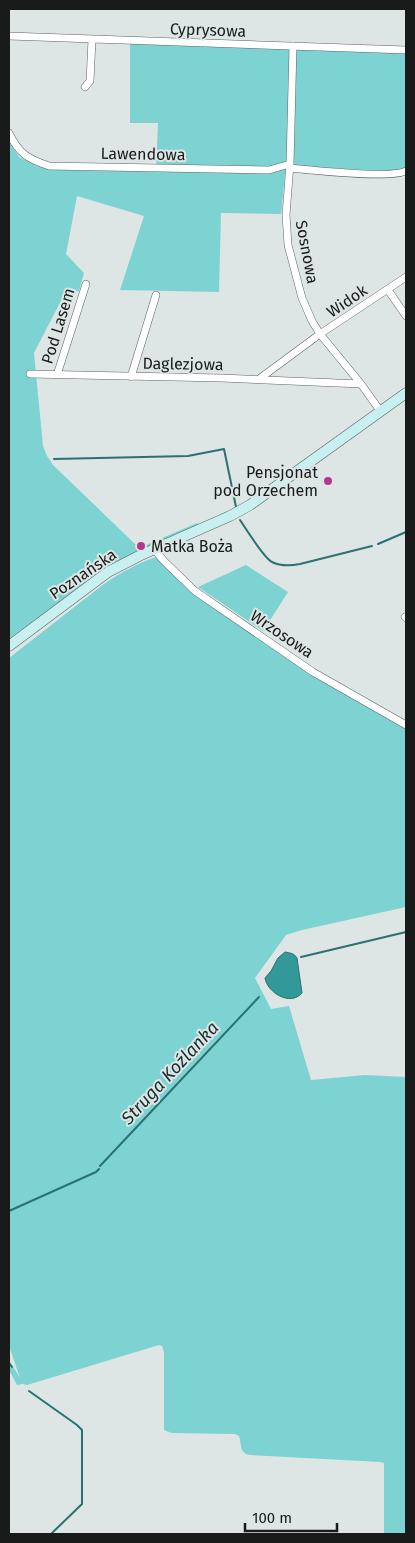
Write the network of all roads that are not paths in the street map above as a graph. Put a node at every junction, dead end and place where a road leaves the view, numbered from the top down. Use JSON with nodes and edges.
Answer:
{"nodes":[{"id":1,"x":9,"y":36,"type":"edge"},
{"id":2,"x":92,"y":40,"type":"junction"},
{"id":3,"x":293,"y":46,"type":"junction"},
{"id":4,"x":406,"y":50,"type":"edge"},
{"id":5,"x":85,"y":87,"type":"dead end"},
{"id":6,"x":9,"y":133,"type":"edge"},
{"id":7,"x":290,"y":166,"type":"junction"},
{"id":8,"x":406,"y":170,"type":"edge"},
{"id":9,"x":406,"y":277,"type":"edge"},
{"id":10,"x":86,"y":284,"type":"dead end"},
{"id":11,"x":388,"y":290,"type":"junction"},
{"id":12,"x":156,"y":295,"type":"dead end"},
{"id":13,"x":406,"y":316,"type":"edge"},
{"id":14,"x":320,"y":334,"type":"junction"},
{"id":15,"x":30,"y":374,"type":"dead end"},
{"id":16,"x":57,"y":375,"type":"junction"},
{"id":17,"x":131,"y":376,"type":"junction"},
{"id":18,"x":259,"y":379,"type":"junction"},
{"id":19,"x":361,"y":384,"type":"junction"},
{"id":20,"x":406,"y":393,"type":"edge"},
{"id":21,"x":380,"y":412,"type":"junction"},
{"id":22,"x":154,"y":549,"type":"junction"},
{"id":23,"x":9,"y":646,"type":"edge"},
{"id":24,"x":406,"y":725,"type":"edge"}],
"edges":[{"from":1,"to":2,"type":"street","name":"Cyprysowa"},
{"from":2,"to":3,"type":"street","name":"Cyprysowa"},
{"from":2,"to":5,"type":"street"},
{"from":3,"to":4,"type":"street","name":"Cyprysowa"},
{"from":3,"to":7,"type":"street","name":"Sosnowa"},
{"from":6,"to":7,"type":"street","name":"Lawendowa"},
{"from":7,"to":8,"type":"street","name":"Lawendowa"},
{"from":7,"to":14,"type":"street","name":"Sosnowa"},
{"from":9,"to":11,"type":"street","name":"Widok"},
{"from":10,"to":16,"type":"street","name":"Pod Lasem"},
{"from":11,"to":13,"type":"street","name":"Widok"},
{"from":11,"to":14,"type":"street","name":"Widok"},
{"from":12,"to":17,"type":"street"},
{"from":14,"to":18,"type":"street"},
{"from":14,"to":19,"type":"street","name":"Sosnowa"},
{"from":15,"to":16,"type":"street","name":"Daglezjowa"},
{"from":16,"to":17,"type":"street","name":"Daglezjowa"},
{"from":17,"to":18,"type":"street","name":"Daglezjowa"},
{"from":18,"to":19,"type":"street","name":"Daglezjowa"},
{"from":19,"to":21,"type":"street","name":"Sosnowa"},
{"from":20,"to":21,"type":"street","name":"Poznańska"},
{"from":21,"to":22,"type":"street","name":"Poznańska"},
{"from":22,"to":23,"type":"street","name":"Poznańska"},
{"from":22,"to":24,"type":"street","name":"Wrzosowa"}]}
